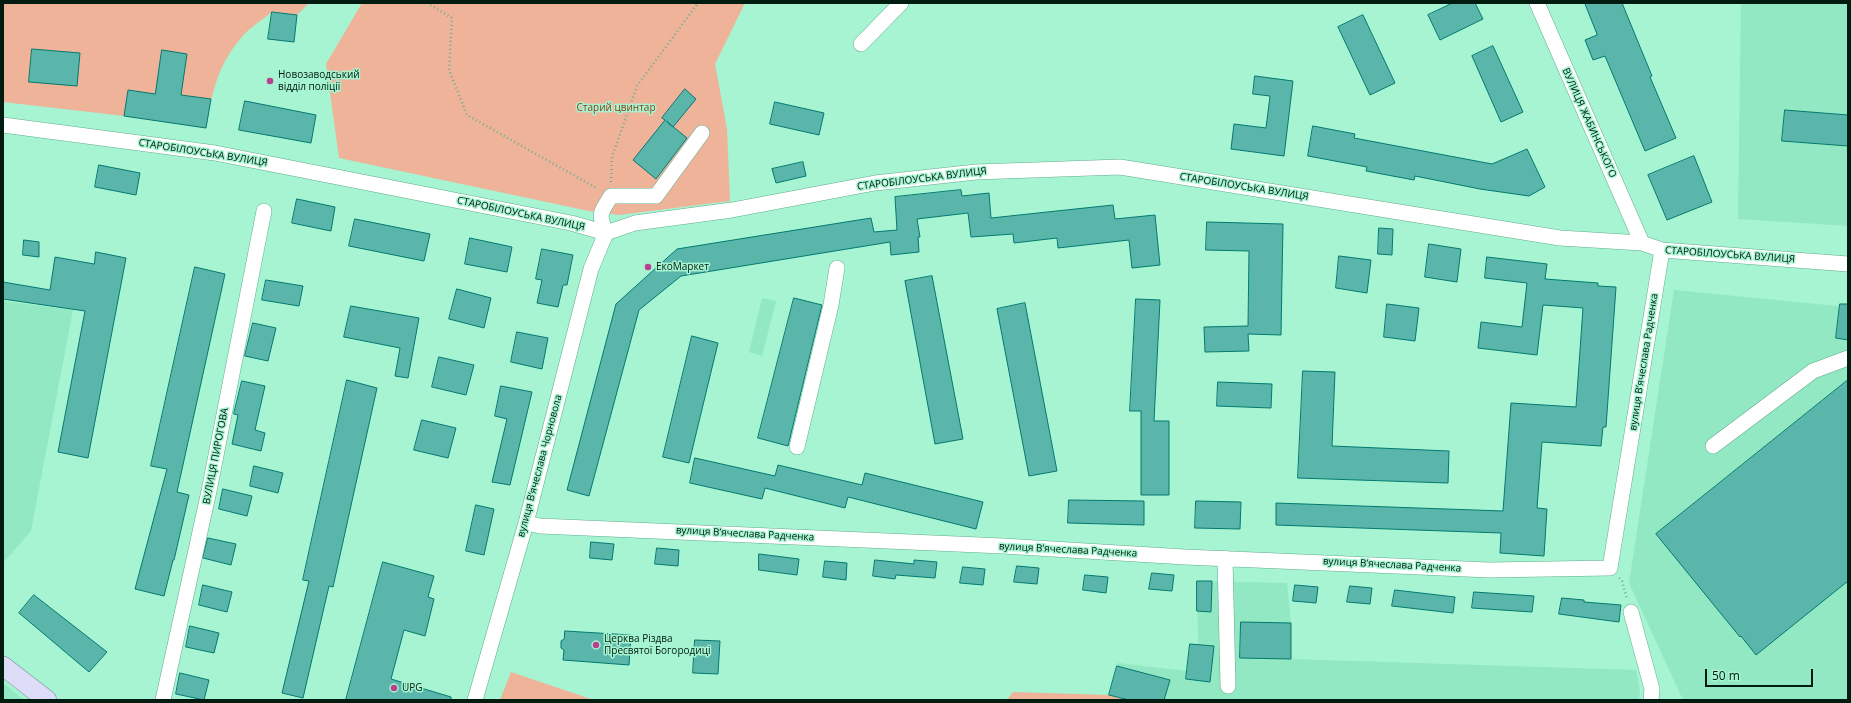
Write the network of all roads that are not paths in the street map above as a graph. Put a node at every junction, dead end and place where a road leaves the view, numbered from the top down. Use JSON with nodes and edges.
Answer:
{"nodes":[{"id":1,"x":901,"y":3,"type":"edge"},
{"id":2,"x":1537,"y":3,"type":"edge"},
{"id":3,"x":861,"y":44,"type":"dead end"},
{"id":4,"x":3,"y":125,"type":"edge"},
{"id":5,"x":702,"y":133,"type":"dead end"},
{"id":6,"x":264,"y":211,"type":"dead end"},
{"id":7,"x":606,"y":233,"type":"junction"},
{"id":8,"x":1642,"y":244,"type":"junction"},
{"id":9,"x":1662,"y":250,"type":"junction"},
{"id":10,"x":1848,"y":264,"type":"edge"},
{"id":11,"x":837,"y":268,"type":"dead end"},
{"id":12,"x":1848,"y":358,"type":"edge"},
{"id":13,"x":1713,"y":446,"type":"dead end"},
{"id":14,"x":797,"y":447,"type":"dead end"},
{"id":15,"x":526,"y":524,"type":"junction"},
{"id":16,"x":1225,"y":558,"type":"junction"},
{"id":17,"x":1631,"y":612,"type":"road end"},
{"id":18,"x":3,"y":666,"type":"edge"},
{"id":19,"x":1228,"y":686,"type":"dead end"},
{"id":20,"x":47,"y":700,"type":"edge"},
{"id":21,"x":163,"y":700,"type":"edge"},
{"id":22,"x":475,"y":700,"type":"edge"},
{"id":23,"x":1651,"y":700,"type":"edge"}],
"edges":[{"from":1,"to":3,"type":"street"},
{"from":2,"to":8,"type":"street","name":"ВУЛИЦЯ ЖАБИНСЬКОГО"},
{"from":4,"to":7,"type":"street","name":"СТАРОБІЛОУСЬКА ВУЛИЦЯ"},
{"from":5,"to":7,"type":"street"},
{"from":6,"to":21,"type":"street","name":"ВУЛИЦЯ ПИРОГОВА"},
{"from":7,"to":8,"type":"street","name":"СТАРОБІЛОУСЬКА ВУЛИЦЯ"},
{"from":7,"to":15,"type":"street","name":"вулиця Вʼячеслава Чорновола"},
{"from":8,"to":9,"type":"street","name":"СТАРОБІЛОУСЬКА ВУЛИЦЯ"},
{"from":9,"to":10,"type":"street","name":"СТАРОБІЛОУСЬКА ВУЛИЦЯ"},
{"from":9,"to":16,"type":"street","name":"вулиця Вʼячеслава Радченка"},
{"from":11,"to":14,"type":"street"},
{"from":12,"to":13,"type":"street"},
{"from":15,"to":16,"type":"street","name":"вулиця Вʼячеслава Радченка"},
{"from":15,"to":22,"type":"street","name":"вулиця Вʼячеслава Чорновола"},
{"from":16,"to":19,"type":"street"},
{"from":17,"to":23,"type":"street"},
{"from":18,"to":20,"type":"main road"}]}
